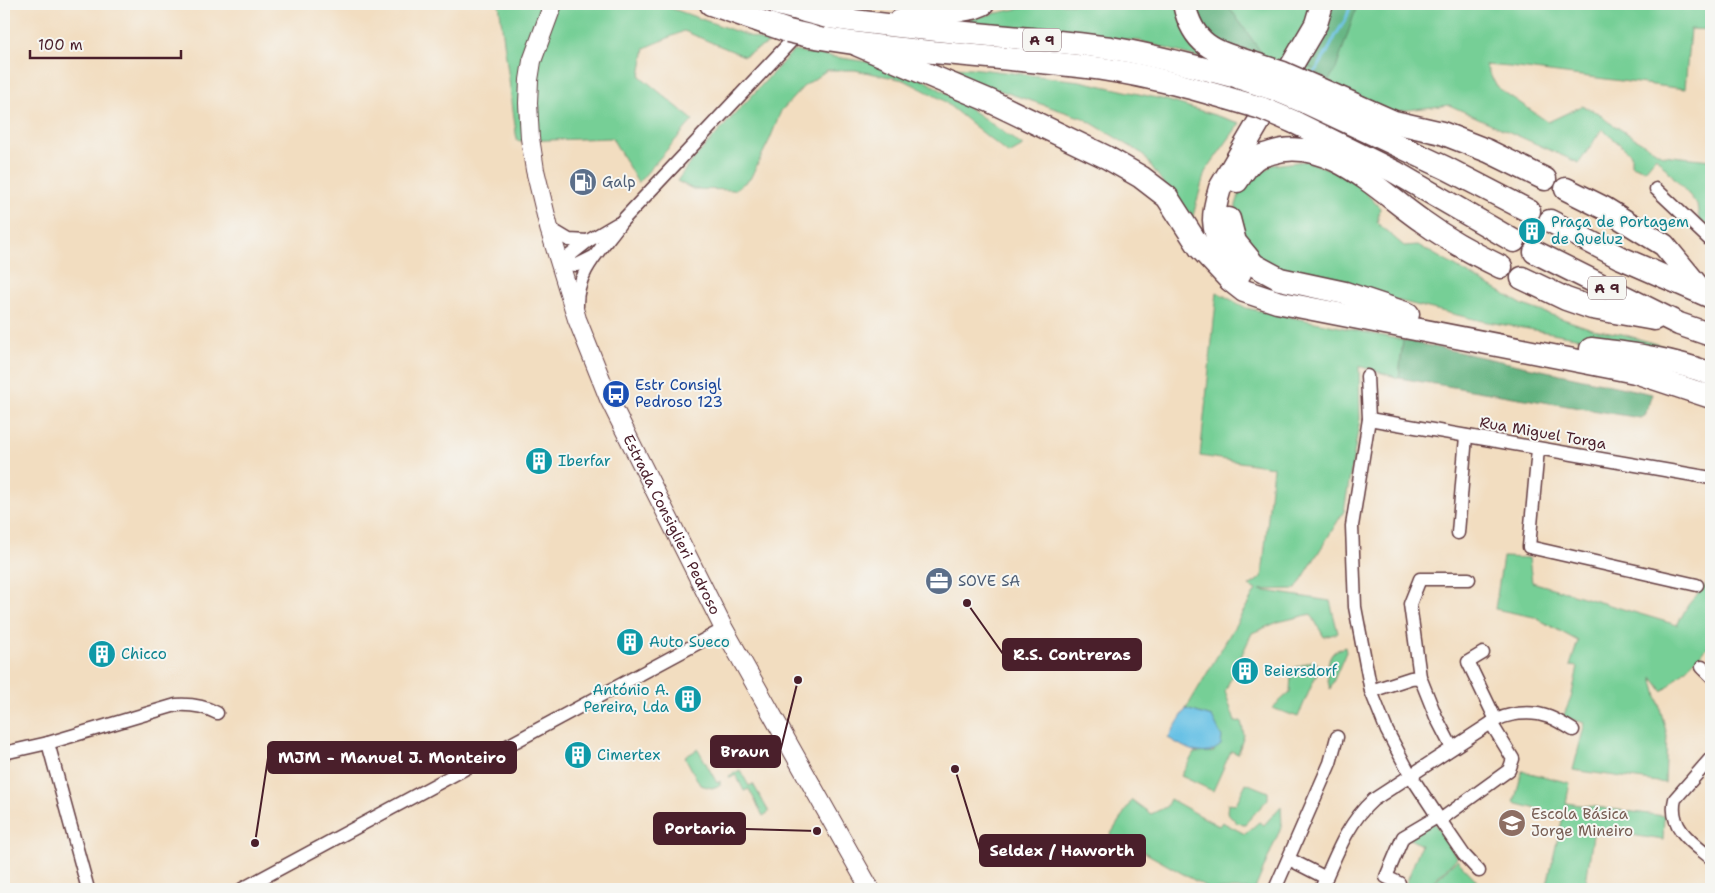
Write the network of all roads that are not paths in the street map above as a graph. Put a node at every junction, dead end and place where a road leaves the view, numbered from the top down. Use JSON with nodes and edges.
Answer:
{"nodes":[{"id":1,"x":553,"y":4,"type":"edge"},
{"id":2,"x":711,"y":4,"type":"edge"},
{"id":3,"x":778,"y":4,"type":"edge"},
{"id":4,"x":983,"y":4,"type":"edge"},
{"id":5,"x":1184,"y":4,"type":"edge"},
{"id":6,"x":1310,"y":4,"type":"edge"},
{"id":7,"x":1322,"y":4,"type":"edge"},
{"id":8,"x":827,"y":10,"type":"edge"},
{"id":9,"x":880,"y":25,"type":"junction"},
{"id":10,"x":858,"y":45,"type":"junction"},
{"id":11,"x":1244,"y":70,"type":"junction"},
{"id":12,"x":1310,"y":94,"type":"junction"},
{"id":13,"x":1545,"y":179,"type":"dead end"},
{"id":14,"x":1566,"y":189,"type":"dead end"},
{"id":15,"x":1656,"y":189,"type":"dead end"},
{"id":16,"x":1529,"y":212,"type":"dead end"},
{"id":17,"x":621,"y":222,"type":"junction"},
{"id":18,"x":1550,"y":222,"type":"dead end"},
{"id":19,"x":549,"y":228,"type":"junction"},
{"id":20,"x":1711,"y":240,"type":"edge"},
{"id":21,"x":588,"y":241,"type":"junction"},
{"id":22,"x":1514,"y":241,"type":"dead end"},
{"id":23,"x":1535,"y":252,"type":"dead end"},
{"id":24,"x":593,"y":257,"type":"junction"},
{"id":25,"x":559,"y":264,"type":"junction"},
{"id":26,"x":1215,"y":265,"type":"junction"},
{"id":27,"x":1501,"y":267,"type":"dead end"},
{"id":28,"x":1522,"y":278,"type":"dead end"},
{"id":29,"x":1707,"y":295,"type":"edge"},
{"id":30,"x":1408,"y":314,"type":"junction"},
{"id":31,"x":577,"y":319,"type":"junction"},
{"id":32,"x":1679,"y":324,"type":"junction"},
{"id":33,"x":1711,"y":335,"type":"edge"},
{"id":34,"x":1591,"y":349,"type":"junction"},
{"id":35,"x":1711,"y":374,"type":"edge"},
{"id":36,"x":1368,"y":376,"type":"dead end"},
{"id":37,"x":1711,"y":384,"type":"edge"},
{"id":38,"x":1711,"y":396,"type":"edge"},
{"id":39,"x":1369,"y":419,"type":"junction"},
{"id":40,"x":1466,"y":436,"type":"junction"},
{"id":41,"x":1538,"y":449,"type":"junction"},
{"id":42,"x":1711,"y":478,"type":"edge"},
{"id":43,"x":1458,"y":534,"type":"dead end"},
{"id":44,"x":1470,"y":580,"type":"dead end"},
{"id":45,"x":1697,"y":585,"type":"dead end"},
{"id":46,"x":724,"y":628,"type":"junction"},
{"id":47,"x":1483,"y":653,"type":"dead end"},
{"id":48,"x":1420,"y":677,"type":"junction"},
{"id":49,"x":1371,"y":691,"type":"junction"},
{"id":50,"x":217,"y":713,"type":"dead end"},
{"id":51,"x":1493,"y":721,"type":"junction"},
{"id":52,"x":1573,"y":730,"type":"dead end"},
{"id":53,"x":1337,"y":737,"type":"dead end"},
{"id":54,"x":48,"y":743,"type":"junction"},
{"id":55,"x":1452,"y":748,"type":"junction"},
{"id":56,"x":4,"y":753,"type":"edge"},
{"id":57,"x":1711,"y":758,"type":"edge"},
{"id":58,"x":1411,"y":776,"type":"junction"},
{"id":59,"x":1439,"y":819,"type":"junction"},
{"id":60,"x":1711,"y":858,"type":"edge"},
{"id":61,"x":1289,"y":859,"type":"junction"},
{"id":62,"x":1479,"y":871,"type":"dead end"},
{"id":63,"x":1324,"y":883,"type":"edge"},
{"id":64,"x":1399,"y":883,"type":"dead end"},
{"id":65,"x":266,"y":884,"type":"edge"},
{"id":66,"x":88,"y":889,"type":"edge"},
{"id":67,"x":242,"y":889,"type":"edge"},
{"id":68,"x":870,"y":889,"type":"edge"},
{"id":69,"x":1275,"y":889,"type":"edge"}],
"edges":[{"from":1,"to":19,"type":"main road","name":"Estrada Consiglieri Pedroso"},
{"from":2,"to":10,"type":"highway","number":"A 9","bridge":true},
{"from":3,"to":8,"type":"highway","number":"A 9","bridge":true},
{"from":4,"to":9,"type":"highway"},
{"from":5,"to":11,"type":"highway"},
{"from":6,"to":26,"type":"highway"},
{"from":7,"to":30,"type":"highway"},
{"from":8,"to":9,"type":"highway","number":"A 9"},
{"from":8,"to":17,"type":"street"},
{"from":9,"to":11,"type":"highway","number":"A 9"},
{"from":10,"to":22,"type":"highway","number":"A 9","bridge":true},
{"from":10,"to":26,"type":"highway"},
{"from":11,"to":12,"type":"highway","number":"A 9","bridge":true},
{"from":12,"to":13,"type":"highway"},
{"from":12,"to":16,"type":"highway","number":"A 9"},
{"from":14,"to":29,"type":"highway"},
{"from":15,"to":20,"type":"street"},
{"from":17,"to":21,"type":"street"},
{"from":17,"to":24,"type":"street"},
{"from":18,"to":29,"type":"highway","number":"A 9"},
{"from":19,"to":21,"type":"street"},
{"from":19,"to":25,"type":"main road","name":"Estrada Consiglieri Pedroso"},
{"from":21,"to":25,"type":"street"},
{"from":23,"to":32,"type":"highway","number":"A 9"},
{"from":24,"to":25,"type":"street"},
{"from":24,"to":31,"type":"street"},
{"from":25,"to":31,"type":"main road","name":"Estrada Consiglieri Pedroso"},
{"from":26,"to":38,"type":"highway"},
{"from":27,"to":30,"type":"highway"},
{"from":28,"to":32,"type":"highway"},
{"from":30,"to":34,"type":"highway"},
{"from":31,"to":46,"type":"main road","name":"Estrada Consiglieri Pedroso"},
{"from":32,"to":33,"type":"highway","number":"A 9"},
{"from":34,"to":35,"type":"highway"},
{"from":34,"to":37,"type":"highway"},
{"from":36,"to":39,"type":"street"},
{"from":39,"to":40,"type":"street","name":"Rua Miguel Torga"},
{"from":39,"to":49,"type":"street"},
{"from":40,"to":41,"type":"street","name":"Rua Miguel Torga"},
{"from":40,"to":43,"type":"street"},
{"from":41,"to":42,"type":"street","name":"Rua Miguel Torga"},
{"from":41,"to":45,"type":"street"},
{"from":44,"to":48,"type":"street"},
{"from":46,"to":65,"type":"street"},
{"from":46,"to":68,"type":"main road","name":"Estrada Consiglieri Pedroso"},
{"from":47,"to":51,"type":"street"},
{"from":48,"to":49,"type":"street"},
{"from":48,"to":55,"type":"street"},
{"from":49,"to":58,"type":"street"},
{"from":50,"to":54,"type":"street"},
{"from":51,"to":52,"type":"street"},
{"from":51,"to":55,"type":"street"},
{"from":51,"to":59,"type":"street"},
{"from":53,"to":61,"type":"street"},
{"from":54,"to":56,"type":"street"},
{"from":54,"to":66,"type":"street"},
{"from":55,"to":58,"type":"street"},
{"from":57,"to":60,"type":"street"},
{"from":58,"to":59,"type":"street"},
{"from":58,"to":63,"type":"street"},
{"from":59,"to":62,"type":"street"},
{"from":59,"to":64,"type":"street"},
{"from":61,"to":63,"type":"street"},
{"from":61,"to":69,"type":"street"},
{"from":65,"to":67,"type":"street"}]}
